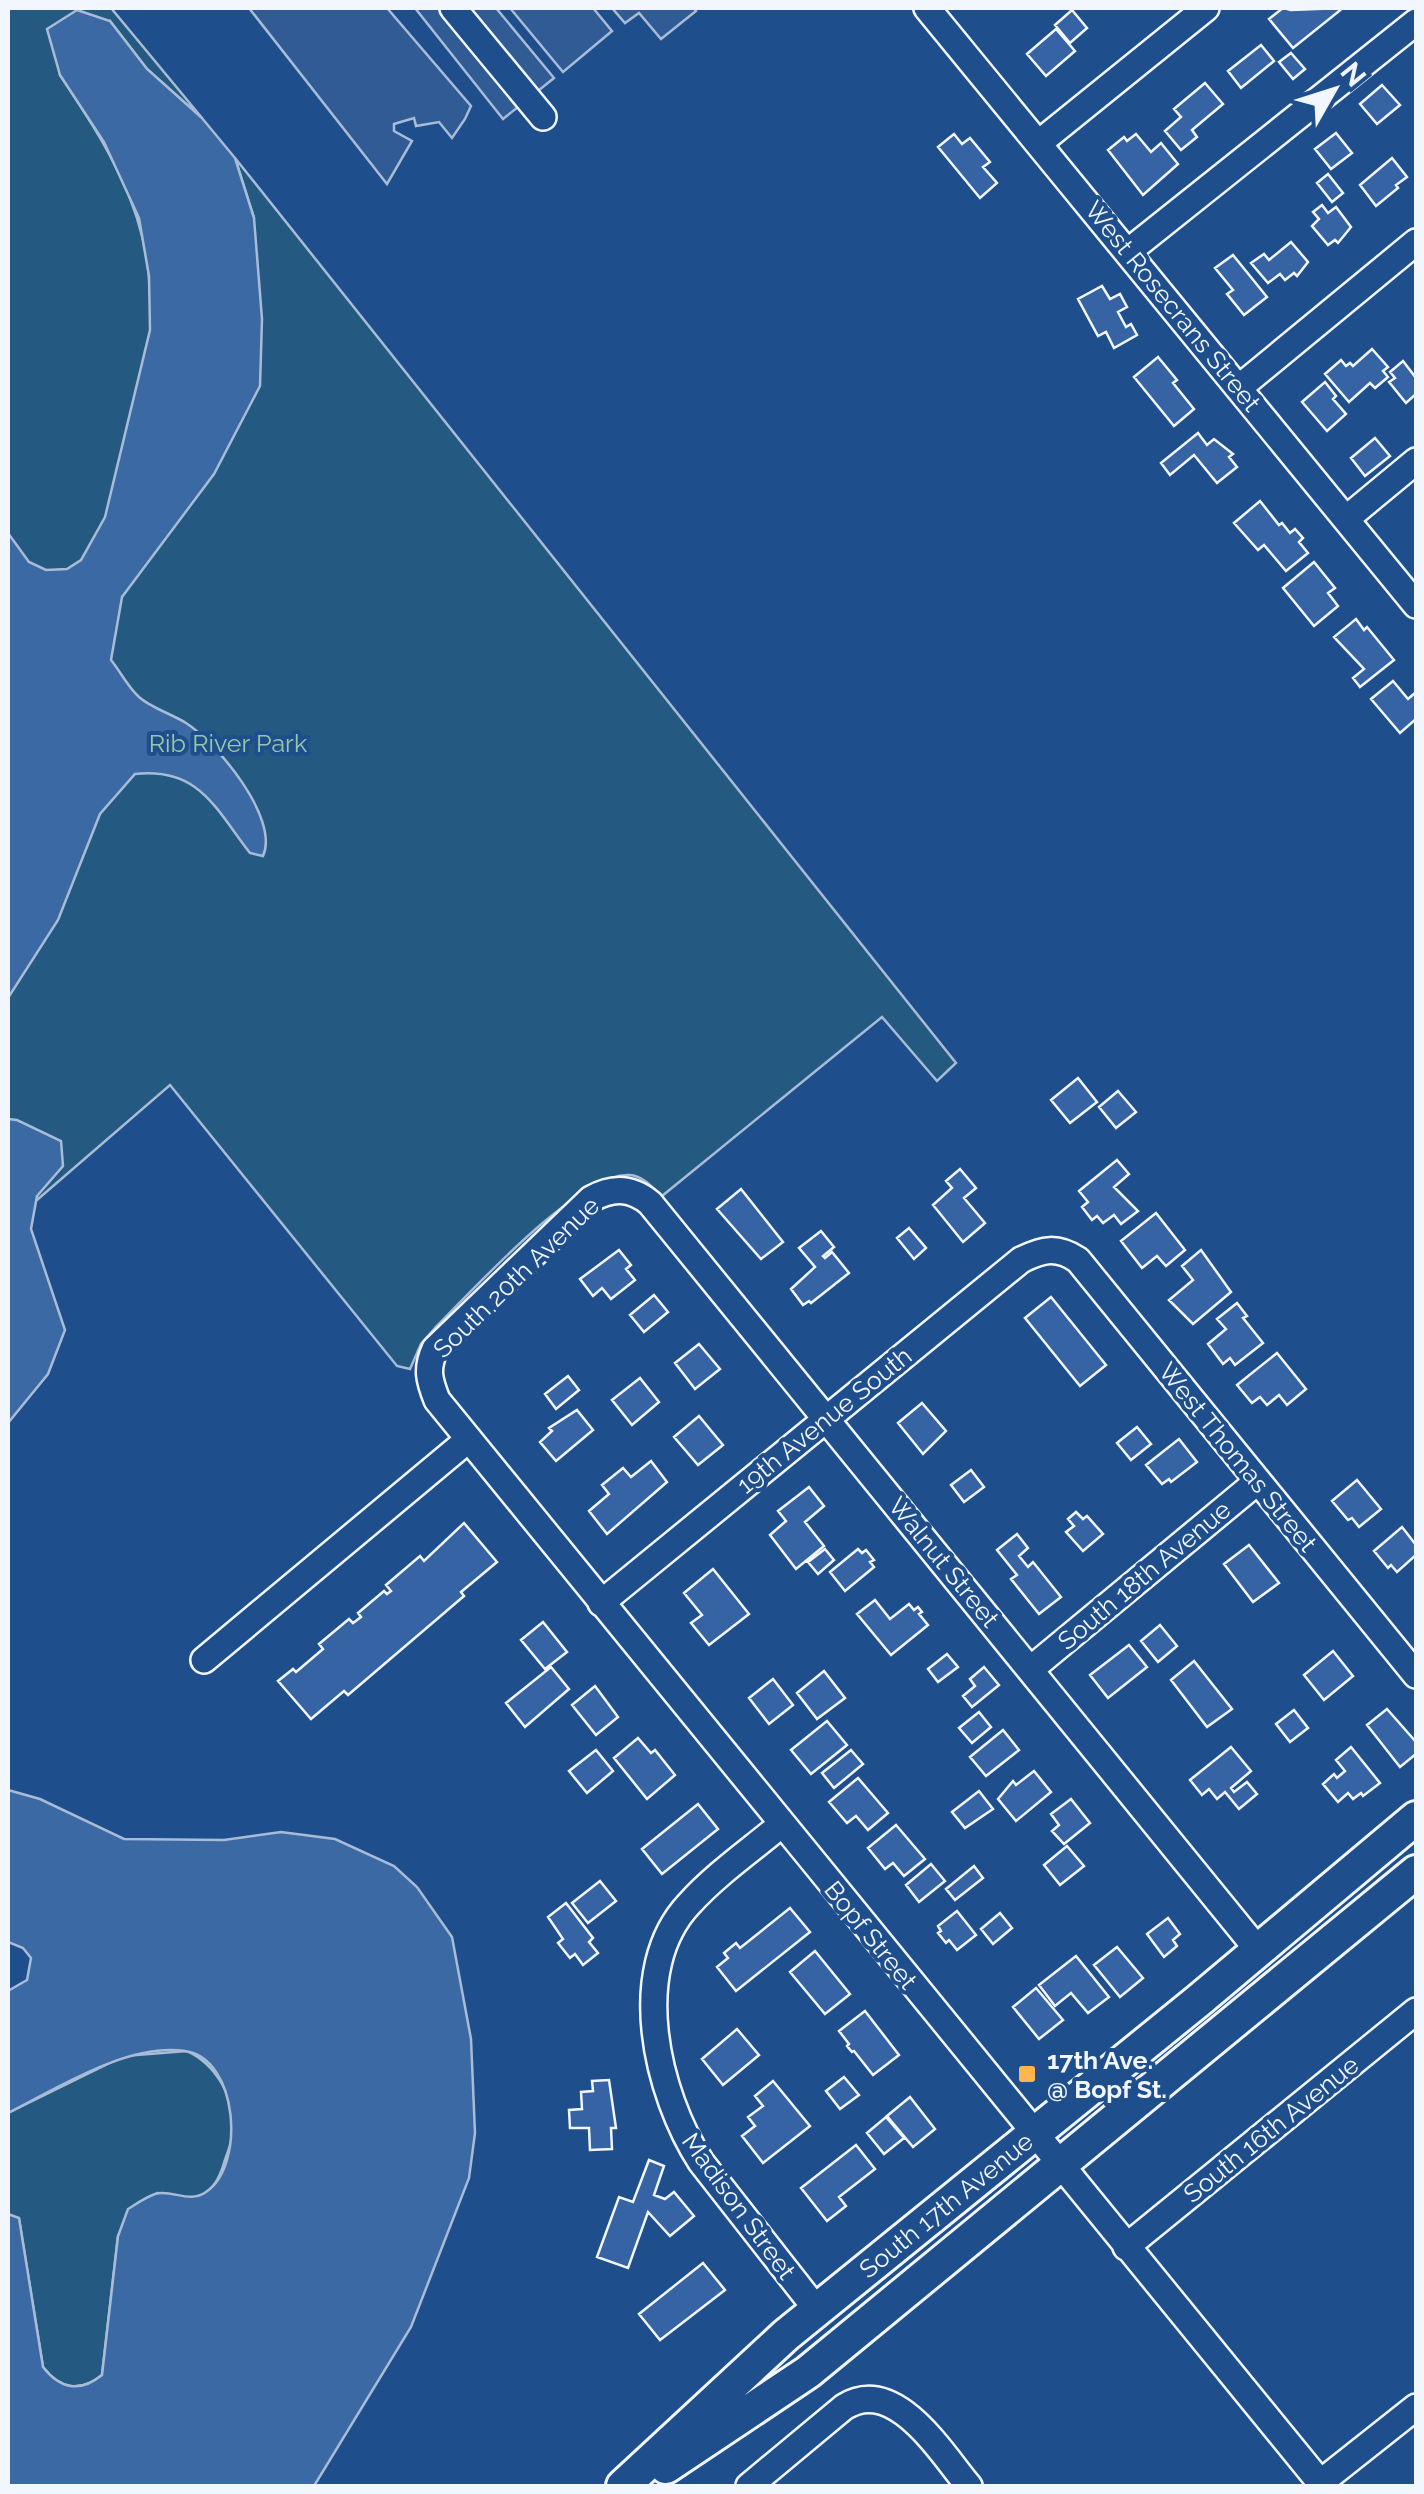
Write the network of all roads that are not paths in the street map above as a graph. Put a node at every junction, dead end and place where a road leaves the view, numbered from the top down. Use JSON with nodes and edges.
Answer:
{"nodes":[{"id":1,"x":453,"y":8,"type":"edge"},
{"id":2,"x":927,"y":8,"type":"edge"},
{"id":3,"x":1206,"y":8,"type":"edge"},
{"id":4,"x":1416,"y":22,"type":"edge"},
{"id":5,"x":542,"y":117,"type":"dead end"},
{"id":6,"x":1039,"y":143,"type":"junction"},
{"id":7,"x":1416,"y":242,"type":"edge"},
{"id":8,"x":1129,"y":251,"type":"junction"},
{"id":9,"x":1240,"y":387,"type":"junction"},
{"id":10,"x":1416,"y":461,"type":"edge"},
{"id":11,"x":1346,"y":519,"type":"junction"},
{"id":12,"x":1416,"y":605,"type":"edge"},
{"id":13,"x":620,"y":1190,"type":"joint"},
{"id":14,"x":1054,"y":1249,"type":"joint"},
{"id":15,"x":428,"y":1378,"type":"joint"},
{"id":16,"x":827,"y":1417,"type":"junction"},
{"id":17,"x":469,"y":1440,"type":"junction"},
{"id":18,"x":1258,"y":1481,"type":"junction"},
{"id":19,"x":601,"y":1603,"type":"junction"},
{"id":20,"x":204,"y":1660,"type":"dead end"},
{"id":21,"x":1031,"y":1669,"type":"junction"},
{"id":22,"x":1416,"y":1675,"type":"edge"},
{"id":23,"x":1416,"y":1818,"type":"edge"},
{"id":24,"x":782,"y":1824,"type":"junction"},
{"id":25,"x":1416,"y":1872,"type":"edge"},
{"id":26,"x":1258,"y":1950,"type":"junction"},
{"id":27,"x":1416,"y":2012,"type":"edge"},
{"id":28,"x":1034,"y":2134,"type":"junction"},
{"id":29,"x":1060,"y":2165,"type":"junction"},
{"id":30,"x":1126,"y":2246,"type":"junction"},
{"id":31,"x":816,"y":2310,"type":"junction"},
{"id":32,"x":1416,"y":2408,"type":"edge"},
{"id":33,"x":1322,"y":2485,"type":"edge"},
{"id":34,"x":623,"y":2486,"type":"edge"},
{"id":35,"x":637,"y":2486,"type":"edge"},
{"id":36,"x":749,"y":2486,"type":"edge"},
{"id":37,"x":969,"y":2486,"type":"edge"}],
"edges":[{"from":1,"to":5,"type":"street"},
{"from":2,"to":6,"type":"street","name":"West Rosecrans Street"},
{"from":3,"to":6,"type":"street"},
{"from":4,"to":8,"type":"street"},
{"from":6,"to":8,"type":"street","name":"West Rosecrans Street"},
{"from":7,"to":9,"type":"street"},
{"from":8,"to":9,"type":"street","name":"West Rosecrans Street"},
{"from":9,"to":11,"type":"street","name":"West Rosecrans Street"},
{"from":10,"to":11,"type":"street"},
{"from":11,"to":12,"type":"street","name":"West Rosecrans Street"},
{"from":13,"to":15,"type":"street","name":"South 20th Avenue"},
{"from":13,"to":16,"type":"street","name":"Walnut Street"},
{"from":14,"to":16,"type":"street","name":"19th Avenue South"},
{"from":14,"to":18,"type":"street","name":"West Thomas Street"},
{"from":15,"to":17,"type":"street","name":"Bopf Street"},
{"from":16,"to":19,"type":"street","name":"19th Avenue South"},
{"from":16,"to":21,"type":"street","name":"Walnut Street"},
{"from":17,"to":19,"type":"street","name":"Bopf Street"},
{"from":17,"to":20,"type":"street"},
{"from":18,"to":21,"type":"street","name":"South 18th Avenue"},
{"from":18,"to":22,"type":"street","name":"West Thomas Street"},
{"from":19,"to":24,"type":"street","name":"Bopf Street"},
{"from":21,"to":26,"type":"street","name":"Walnut Street"},
{"from":23,"to":26,"type":"main road","name":"South 17th Avenue"},
{"from":24,"to":28,"type":"street","name":"Bopf Street"},
{"from":24,"to":31,"type":"street","name":"Madison Street"},
{"from":25,"to":29,"type":"main road","name":"South 17th Avenue"},
{"from":26,"to":28,"type":"main road","name":"South 17th Avenue"},
{"from":27,"to":30,"type":"street","name":"South 16th Avenue"},
{"from":28,"to":29,"type":"street","name":"Bopf Street"},
{"from":28,"to":31,"type":"main road","name":"South 17th Avenue"},
{"from":29,"to":30,"type":"street","name":"Bopf Street"},
{"from":29,"to":35,"type":"main road","name":"South 17th Avenue"},
{"from":30,"to":33,"type":"street","name":"Bopf Street"},
{"from":31,"to":34,"type":"main road","name":"South 17th Avenue"},
{"from":32,"to":33,"type":"street"},
{"from":36,"to":37,"type":"street"}]}
